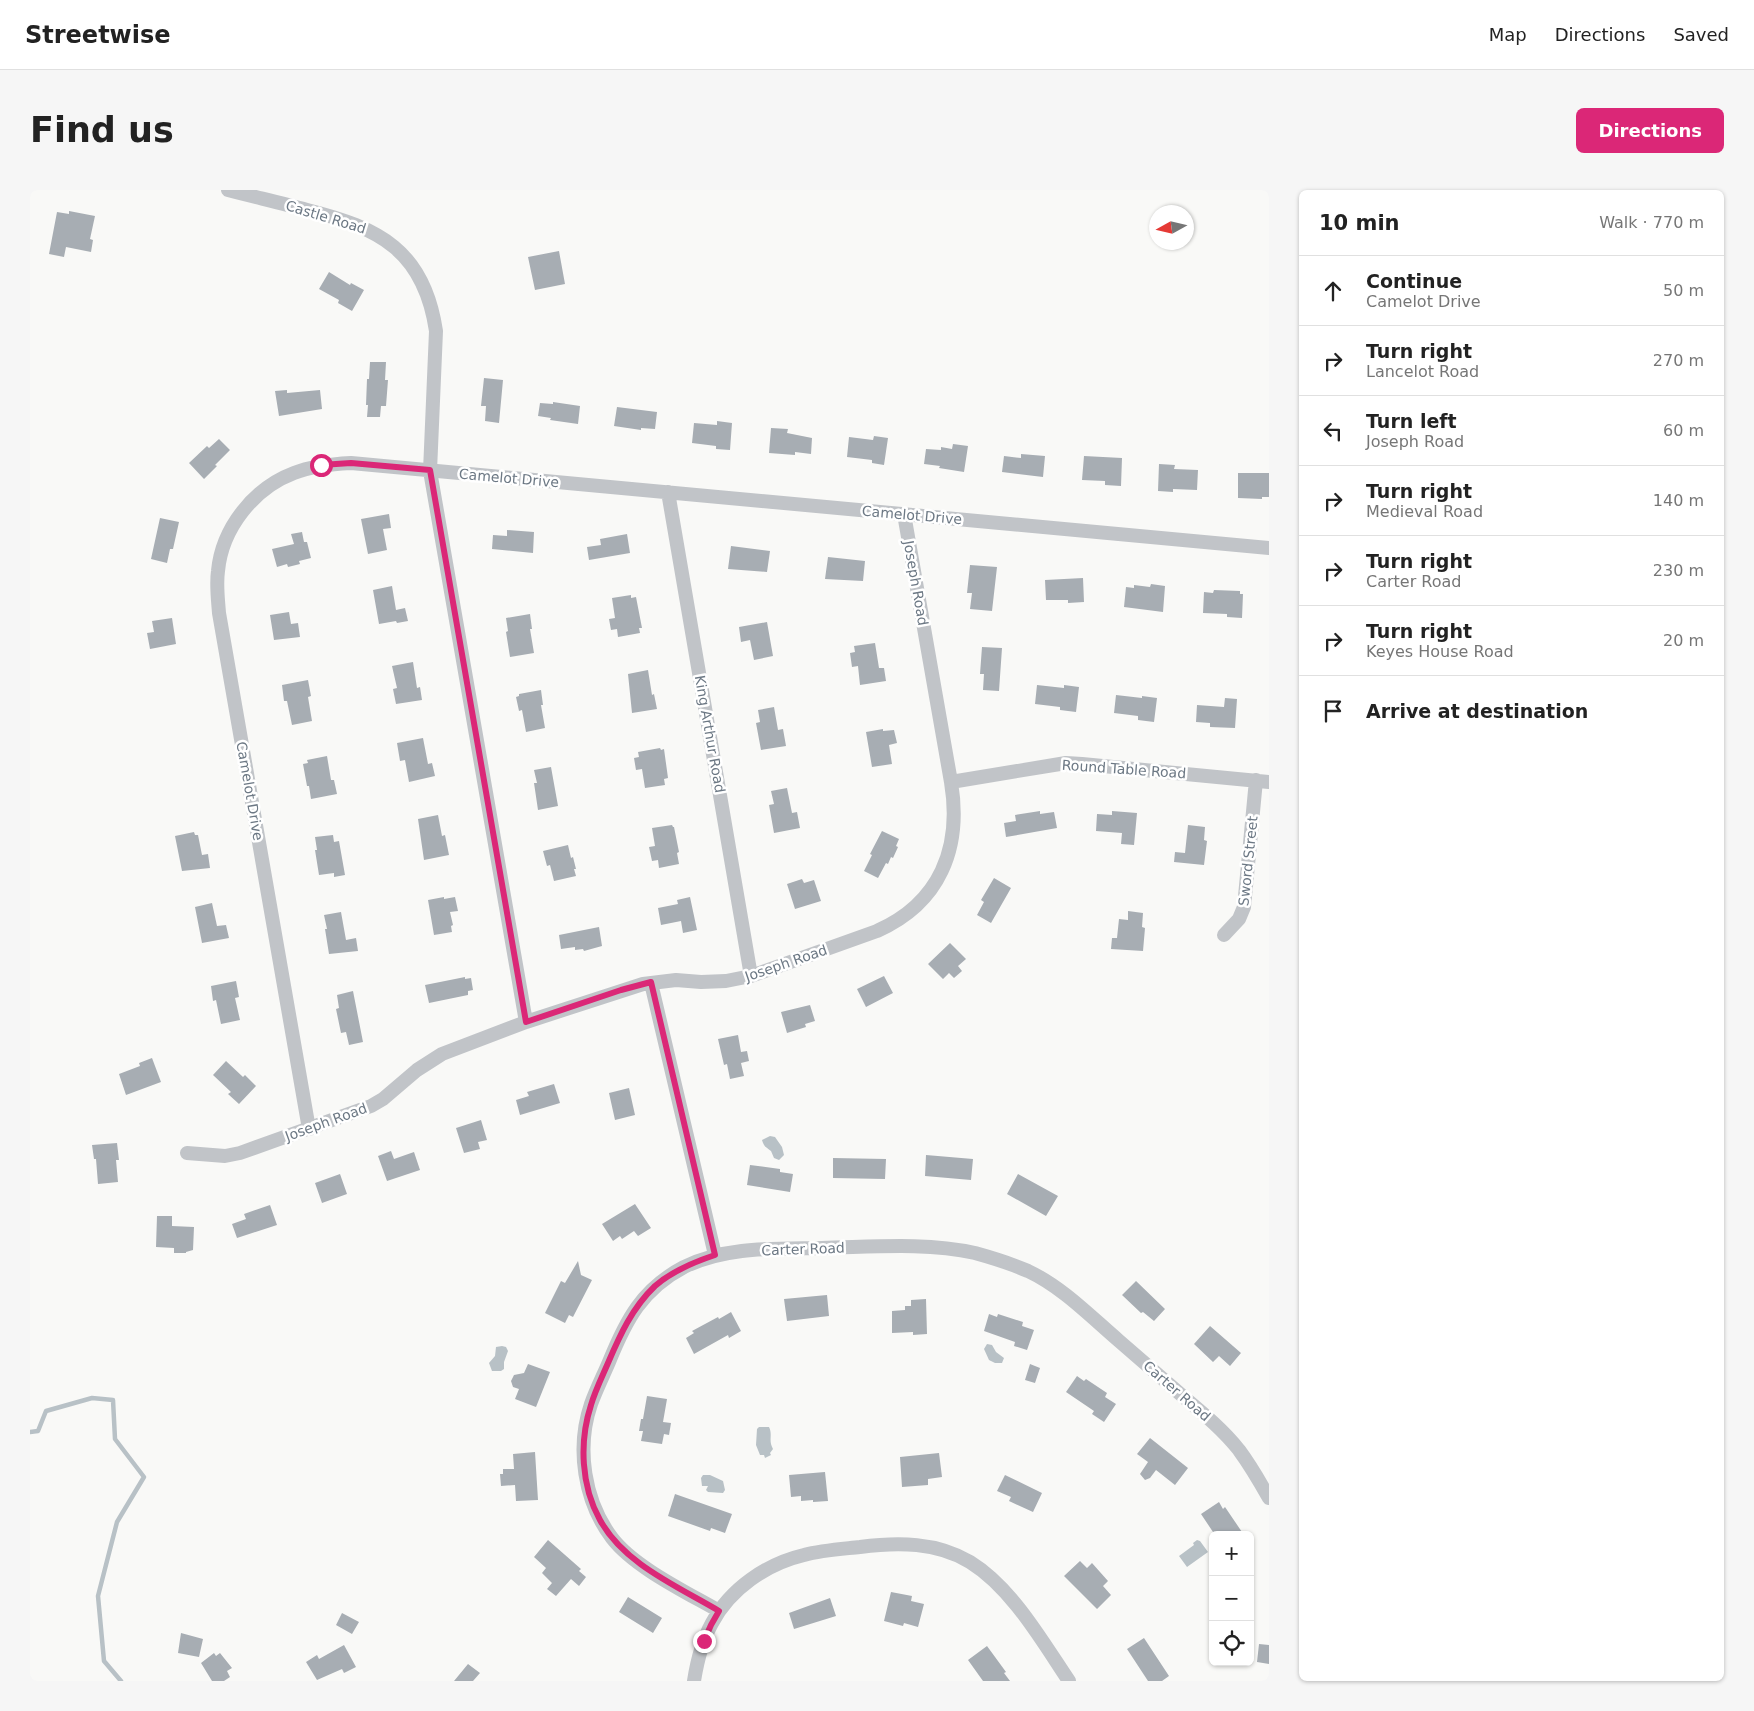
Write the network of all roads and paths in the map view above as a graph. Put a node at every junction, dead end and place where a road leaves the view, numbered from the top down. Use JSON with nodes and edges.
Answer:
{"nodes":[{"id":1,"x":228,"y":190,"type":"edge"},
{"id":2,"x":430,"y":470,"type":"junction"},
{"id":3,"x":668,"y":492,"type":"junction"},
{"id":4,"x":904,"y":514,"type":"junction"},
{"id":5,"x":1269,"y":548,"type":"edge"},
{"id":6,"x":1262,"y":781,"type":"edge"},
{"id":7,"x":951,"y":782,"type":"junction"},
{"id":8,"x":1224,"y":935,"type":"dead end"},
{"id":9,"x":751,"y":976,"type":"junction"},
{"id":10,"x":651,"y":982,"type":"junction"},
{"id":11,"x":526,"y":1022,"type":"junction"},
{"id":12,"x":309,"y":1129,"type":"junction"},
{"id":13,"x":187,"y":1153,"type":"dead end"},
{"id":14,"x":715,"y":1255,"type":"junction"},
{"id":15,"x":1269,"y":1498,"type":"edge"},
{"id":16,"x":719,"y":1611,"type":"junction"},
{"id":17,"x":694,"y":1681,"type":"edge"},
{"id":18,"x":1069,"y":1681,"type":"edge"}],
"edges":[{"from":1,"to":2,"type":"street","name":"Castle Road"},
{"from":2,"to":3,"type":"street","name":"Camelot Drive"},
{"from":2,"to":11,"type":"street","name":"Castle Road"},
{"from":2,"to":12,"type":"street","name":"Camelot Drive"},
{"from":3,"to":4,"type":"street","name":"Camelot Drive"},
{"from":3,"to":9,"type":"street","name":"King Arthur Road"},
{"from":4,"to":5,"type":"street","name":"Camelot Drive"},
{"from":4,"to":7,"type":"street","name":"Joseph Road"},
{"from":6,"to":7,"type":"street","name":"Round Table Road"},
{"from":6,"to":8,"type":"street","name":"Sword Street"},
{"from":7,"to":9,"type":"street","name":"Joseph Road"},
{"from":9,"to":10,"type":"street","name":"Joseph Road"},
{"from":10,"to":11,"type":"street","name":"Joseph Road"},
{"from":10,"to":14,"type":"street"},
{"from":11,"to":12,"type":"street","name":"Joseph Road"},
{"from":12,"to":13,"type":"street","name":"Joseph Road"},
{"from":14,"to":15,"type":"street","name":"Carter Road"},
{"from":14,"to":16,"type":"street","name":"Carter Road"},
{"from":16,"to":17,"type":"street"},
{"from":16,"to":18,"type":"street"}]}
